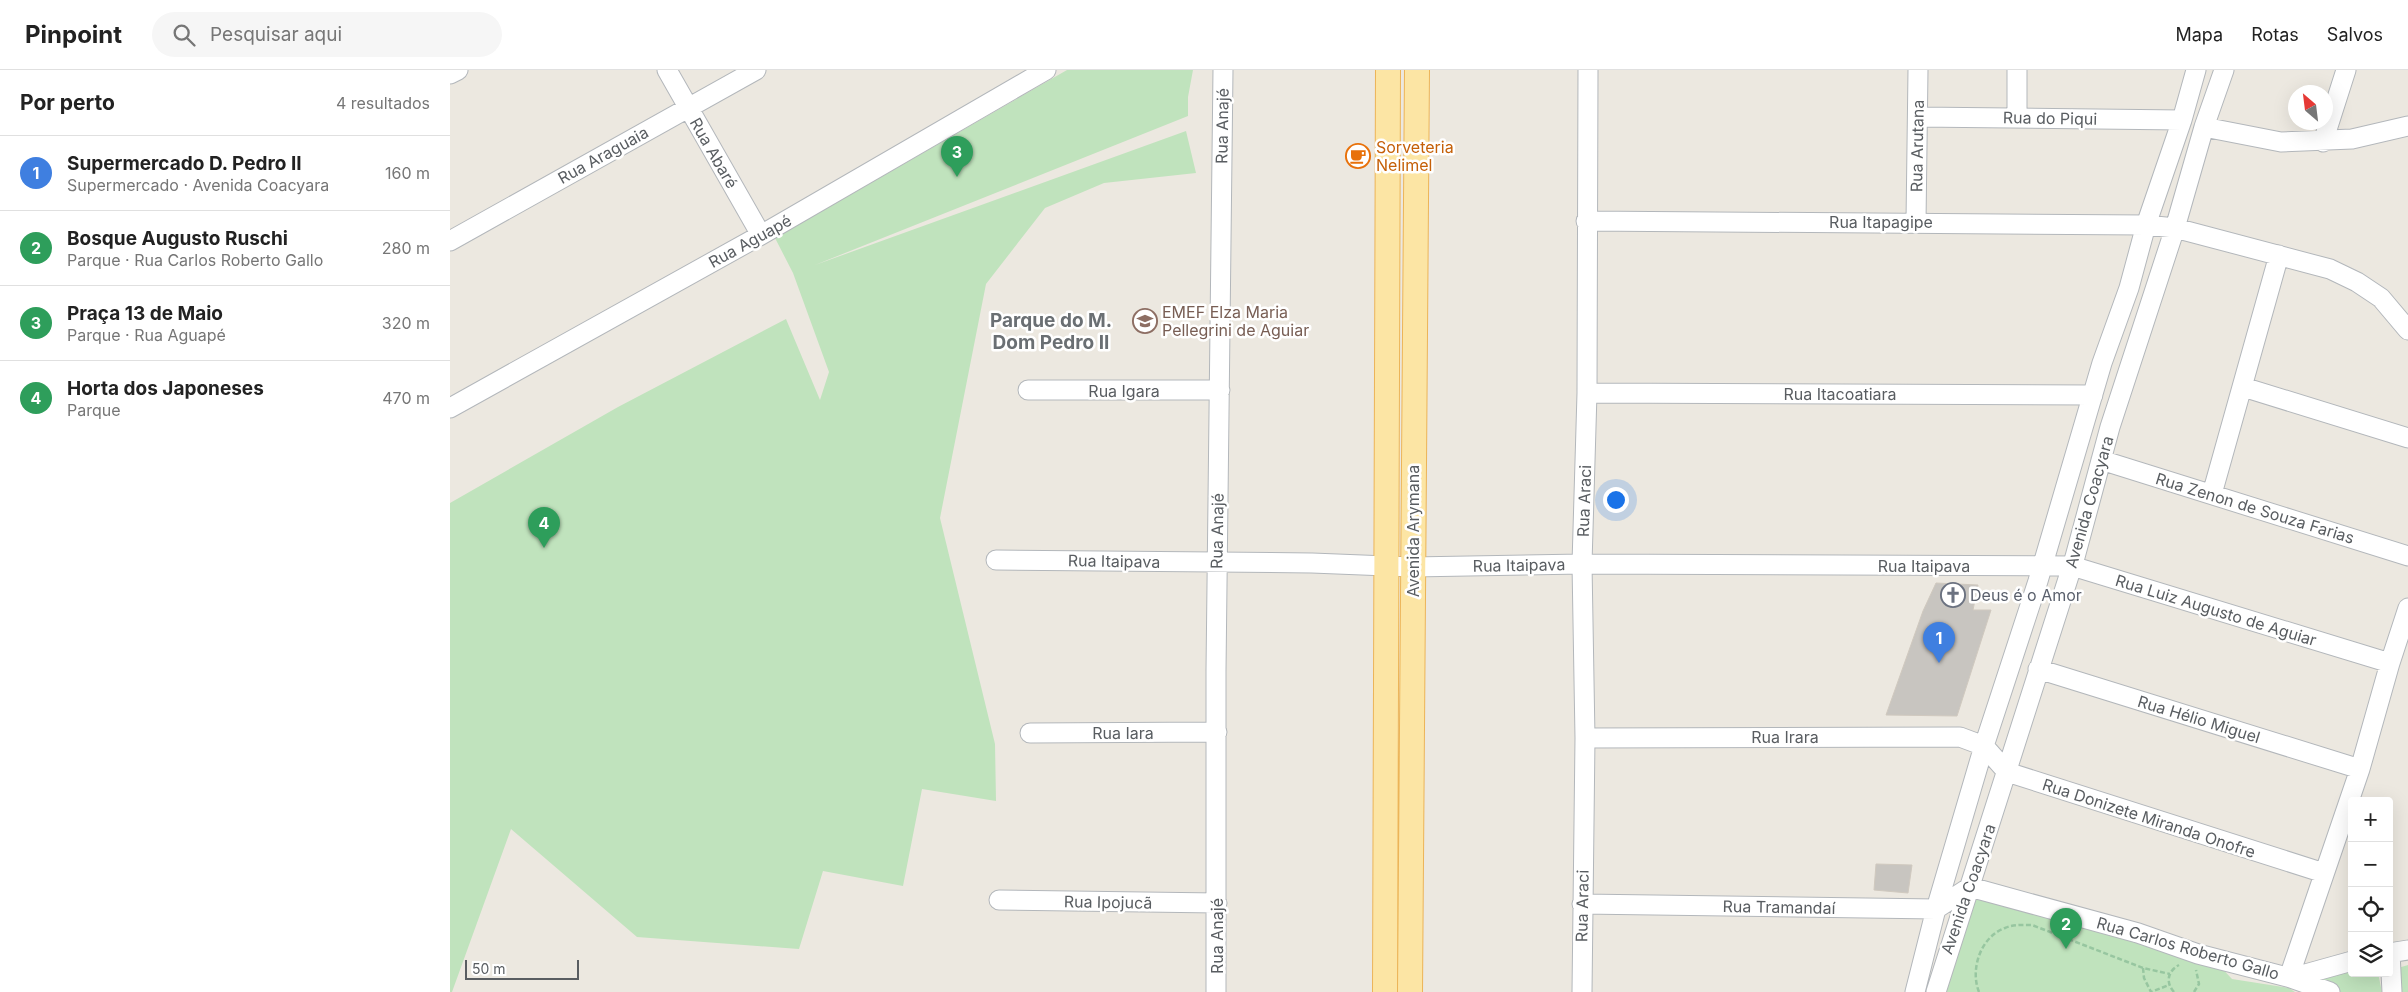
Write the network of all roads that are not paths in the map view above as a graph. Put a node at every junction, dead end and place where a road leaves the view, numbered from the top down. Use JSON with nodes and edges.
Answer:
{"nodes":[{"id":1,"x":458,"y":70,"type":"edge"},
{"id":2,"x":667,"y":70,"type":"edge"},
{"id":3,"x":756,"y":70,"type":"edge"},
{"id":4,"x":1046,"y":70,"type":"edge"},
{"id":5,"x":1223,"y":70,"type":"edge"},
{"id":6,"x":1388,"y":70,"type":"edge"},
{"id":7,"x":1417,"y":70,"type":"edge"},
{"id":8,"x":1588,"y":70,"type":"edge"},
{"id":9,"x":1918,"y":70,"type":"edge"},
{"id":10,"x":2017,"y":70,"type":"edge"},
{"id":11,"x":2196,"y":70,"type":"edge"},
{"id":12,"x":2224,"y":70,"type":"edge"},
{"id":13,"x":2346,"y":70,"type":"edge"},
{"id":14,"x":450,"y":74,"type":"edge"},
{"id":15,"x":689,"y":108,"type":"junction"},
{"id":16,"x":1918,"y":117,"type":"junction"},
{"id":17,"x":2017,"y":117,"type":"junction"},
{"id":18,"x":2182,"y":120,"type":"junction"},
{"id":19,"x":2408,"y":126,"type":"edge"},
{"id":20,"x":2204,"y":127,"type":"junction"},
{"id":21,"x":2323,"y":142,"type":"junction"},
{"id":22,"x":1586,"y":221,"type":"junction"},
{"id":23,"x":1916,"y":222,"type":"junction"},
{"id":24,"x":2146,"y":225,"type":"junction"},
{"id":25,"x":2175,"y":228,"type":"junction"},
{"id":26,"x":761,"y":235,"type":"junction"},
{"id":27,"x":450,"y":240,"type":"edge"},
{"id":28,"x":2280,"y":255,"type":"junction"},
{"id":29,"x":2405,"y":324,"type":"edge"},
{"id":30,"x":2243,"y":387,"type":"junction"},
{"id":31,"x":1028,"y":390,"type":"dead end"},
{"id":32,"x":1220,"y":390,"type":"junction"},
{"id":33,"x":1587,"y":393,"type":"junction"},
{"id":34,"x":2093,"y":395,"type":"junction"},
{"id":35,"x":450,"y":408,"type":"edge"},
{"id":36,"x":2408,"y":438,"type":"edge"},
{"id":37,"x":2101,"y":460,"type":"junction"},
{"id":38,"x":2212,"y":494,"type":"junction"},
{"id":39,"x":2408,"y":556,"type":"edge"},
{"id":40,"x":996,"y":560,"type":"dead end"},
{"id":41,"x":1217,"y":562,"type":"junction"},
{"id":42,"x":1582,"y":564,"type":"junction"},
{"id":43,"x":1386,"y":565,"type":"junction"},
{"id":44,"x":2042,"y":566,"type":"junction"},
{"id":45,"x":2072,"y":566,"type":"junction"},
{"id":46,"x":1412,"y":567,"type":"junction"},
{"id":47,"x":2408,"y":608,"type":"edge"},
{"id":48,"x":2390,"y":663,"type":"junction"},
{"id":49,"x":2038,"y":669,"type":"junction"},
{"id":50,"x":1217,"y":732,"type":"junction"},
{"id":51,"x":1030,"y":734,"type":"dead end"},
{"id":52,"x":1585,"y":738,"type":"junction"},
{"id":53,"x":1984,"y":746,"type":"junction"},
{"id":54,"x":2360,"y":769,"type":"junction"},
{"id":55,"x":2007,"y":772,"type":"junction"},
{"id":56,"x":2324,"y":873,"type":"junction"},
{"id":57,"x":1970,"y":887,"type":"junction"},
{"id":58,"x":999,"y":900,"type":"dead end"},
{"id":59,"x":1217,"y":903,"type":"junction"},
{"id":60,"x":1582,"y":904,"type":"junction"},
{"id":61,"x":1936,"y":909,"type":"junction"},
{"id":62,"x":2408,"y":950,"type":"edge"},
{"id":63,"x":2393,"y":952,"type":"edge"},
{"id":64,"x":2348,"y":962,"type":"edge"},
{"id":65,"x":2391,"y":977,"type":"edge"},
{"id":66,"x":2290,"y":978,"type":"junction"},
{"id":67,"x":1216,"y":992,"type":"edge"},
{"id":68,"x":1385,"y":992,"type":"edge"},
{"id":69,"x":1410,"y":992,"type":"edge"},
{"id":70,"x":1582,"y":992,"type":"edge"},
{"id":71,"x":1915,"y":992,"type":"edge"},
{"id":72,"x":1936,"y":992,"type":"edge"},
{"id":73,"x":2330,"y":992,"type":"edge"},
{"id":74,"x":2392,"y":992,"type":"edge"}],
"edges":[{"from":1,"to":14,"type":"street"},
{"from":2,"to":15,"type":"street","name":"Rua Abaré"},
{"from":3,"to":15,"type":"street","name":"Rua Araguaia"},
{"from":4,"to":26,"type":"street","name":"Rua Aguapé"},
{"from":5,"to":32,"type":"street","name":"Rua Anajé"},
{"from":6,"to":43,"type":"main road","name":"Avenida Arymana"},
{"from":7,"to":46,"type":"main road","name":"Avenida Arymana"},
{"from":8,"to":22,"type":"street","name":"Rua Araci"},
{"from":9,"to":16,"type":"street","name":"Rua Arutana"},
{"from":10,"to":17,"type":"street"},
{"from":11,"to":18,"type":"street","name":"Avenida Coacyara"},
{"from":12,"to":20,"type":"street","name":"Avenida Coacyara"},
{"from":13,"to":21,"type":"street"},
{"from":15,"to":26,"type":"street","name":"Rua Abaré"},
{"from":15,"to":27,"type":"street","name":"Rua Araguaia"},
{"from":16,"to":17,"type":"street","name":"Rua do Piqui"},
{"from":16,"to":23,"type":"street","name":"Rua Arutana"},
{"from":17,"to":18,"type":"street","name":"Rua do Piqui"},
{"from":18,"to":24,"type":"street","name":"Avenida Coacyara"},
{"from":19,"to":21,"type":"street"},
{"from":20,"to":21,"type":"street"},
{"from":20,"to":25,"type":"street","name":"Avenida Coacyara"},
{"from":22,"to":23,"type":"street","name":"Rua Itapagipe"},
{"from":22,"to":33,"type":"street","name":"Rua Araci"},
{"from":23,"to":24,"type":"street","name":"Rua Itapagipe"},
{"from":24,"to":25,"type":"street","name":"Rua Itapagipe"},
{"from":24,"to":34,"type":"street","name":"Avenida Coacyara"},
{"from":25,"to":28,"type":"street","name":"Rua Itapagipe"},
{"from":25,"to":37,"type":"street","name":"Avenida Coacyara"},
{"from":26,"to":35,"type":"street","name":"Rua Aguapé"},
{"from":28,"to":29,"type":"street","name":"Rua Itapagipe"},
{"from":28,"to":30,"type":"street"},
{"from":30,"to":36,"type":"street"},
{"from":30,"to":38,"type":"street"},
{"from":31,"to":32,"type":"street","name":"Rua Igara"},
{"from":32,"to":41,"type":"street","name":"Rua Anajé"},
{"from":33,"to":34,"type":"street","name":"Rua Itacoatiara"},
{"from":33,"to":42,"type":"street","name":"Rua Araci"},
{"from":34,"to":44,"type":"street","name":"Avenida Coacyara"},
{"from":37,"to":38,"type":"street","name":"Rua Zenon de Souza Farias"},
{"from":37,"to":45,"type":"street","name":"Avenida Coacyara"},
{"from":38,"to":39,"type":"street","name":"Rua Zenon de Souza Farias"},
{"from":40,"to":41,"type":"street","name":"Rua Itaipava"},
{"from":41,"to":43,"type":"street","name":"Rua Itaipava"},
{"from":41,"to":50,"type":"street","name":"Rua Anajé"},
{"from":42,"to":44,"type":"street","name":"Rua Itaipava"},
{"from":42,"to":46,"type":"street","name":"Rua Itaipava"},
{"from":42,"to":52,"type":"street","name":"Rua Araci"},
{"from":43,"to":46,"type":"street","name":"Rua Itaipava"},
{"from":43,"to":68,"type":"main road","name":"Avenida Arymana"},
{"from":44,"to":45,"type":"street","name":"Rua Luiz Augusto de Aguiar"},
{"from":44,"to":53,"type":"street","name":"Avenida Coacyara"},
{"from":45,"to":48,"type":"street","name":"Rua Luiz Augusto de Aguiar"},
{"from":45,"to":49,"type":"street","name":"Avenida Coacyara"},
{"from":46,"to":69,"type":"main road","name":"Avenida Arymana"},
{"from":47,"to":48,"type":"street"},
{"from":48,"to":54,"type":"street"},
{"from":49,"to":54,"type":"street","name":"Rua Hélio Miguel"},
{"from":49,"to":55,"type":"street","name":"Avenida Coacyara"},
{"from":50,"to":51,"type":"street","name":"Rua Iara"},
{"from":50,"to":59,"type":"street","name":"Rua Anajé"},
{"from":52,"to":53,"type":"street","name":"Rua Irara"},
{"from":52,"to":60,"type":"street","name":"Rua Araci"},
{"from":53,"to":55,"type":"street"},
{"from":53,"to":61,"type":"street","name":"Avenida Coacyara"},
{"from":54,"to":56,"type":"street"},
{"from":55,"to":56,"type":"street","name":"Rua Donizete Miranda Onofre"},
{"from":55,"to":57,"type":"street","name":"Avenida Coacyara"},
{"from":56,"to":66,"type":"street"},
{"from":57,"to":61,"type":"street"},
{"from":57,"to":66,"type":"street","name":"Rua Carlos Roberto Gallo"},
{"from":57,"to":72,"type":"street","name":"Avenida Coacyara"},
{"from":58,"to":59,"type":"street","name":"Rua Ipojucã"},
{"from":59,"to":67,"type":"street","name":"Rua Anajé"},
{"from":60,"to":61,"type":"street","name":"Rua Tramandaí"},
{"from":60,"to":70,"type":"street","name":"Rua Araci"},
{"from":61,"to":71,"type":"street","name":"Avenida Coacyara"},
{"from":62,"to":63,"type":"street"},
{"from":64,"to":66,"type":"street"},
{"from":65,"to":74,"type":"street"},
{"from":66,"to":73,"type":"street","name":"Rua Carlos Roberto Gallo"}]}
